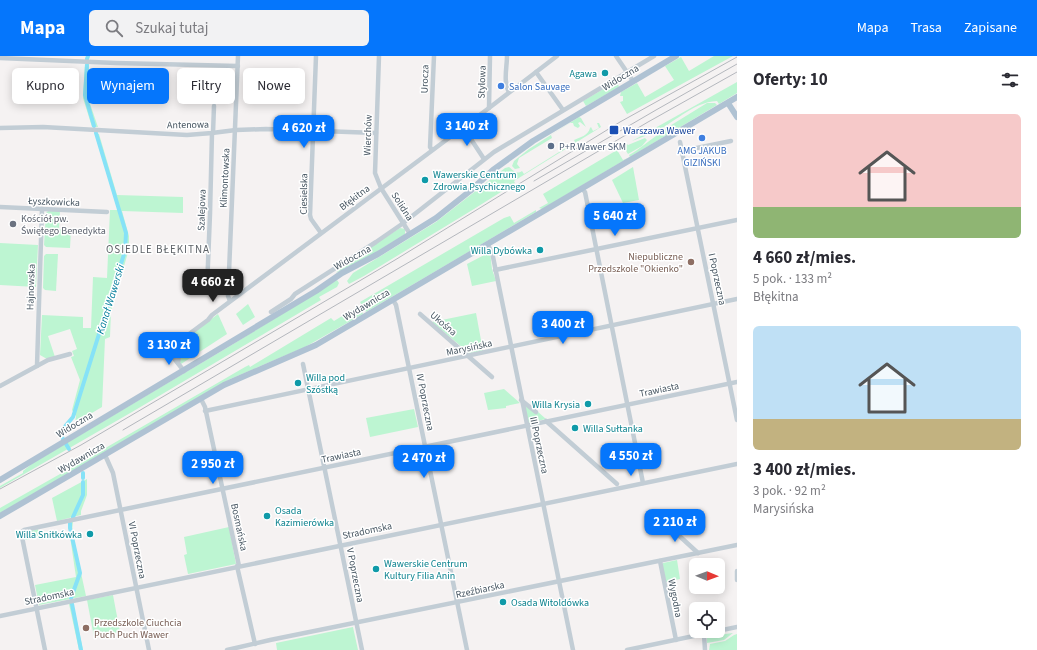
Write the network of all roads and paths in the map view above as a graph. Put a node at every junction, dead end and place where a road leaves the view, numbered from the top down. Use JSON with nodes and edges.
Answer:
{"nodes":[{"id":1,"x":238,"y":56,"type":"edge"},
{"id":2,"x":316,"y":56,"type":"edge"},
{"id":3,"x":378,"y":56,"type":"edge"},
{"id":4,"x":434,"y":56,"type":"edge"},
{"id":5,"x":490,"y":56,"type":"edge"},
{"id":6,"x":507,"y":56,"type":"edge"},
{"id":7,"x":557,"y":56,"type":"edge"},
{"id":8,"x":616,"y":56,"type":"edge"},
{"id":9,"x":654,"y":56,"type":"edge"},
{"id":10,"x":676,"y":56,"type":"edge"},
{"id":11,"x":0,"y":58,"type":"edge"},
{"id":12,"x":238,"y":66,"type":"junction"},
{"id":13,"x":536,"y":72,"type":"junction"},
{"id":14,"x":627,"y":72,"type":"junction"},
{"id":15,"x":633,"y":81,"type":"junction"},
{"id":16,"x":509,"y":92,"type":"junction"},
{"id":17,"x":737,"y":98,"type":"edge"},
{"id":18,"x":728,"y":103,"type":"junction"},
{"id":19,"x":214,"y":106,"type":"dead end"},
{"id":20,"x":489,"y":108,"type":"junction"},
{"id":21,"x":563,"y":110,"type":"junction"},
{"id":22,"x":737,"y":117,"type":"edge"},
{"id":23,"x":463,"y":127,"type":"junction"},
{"id":24,"x":0,"y":128,"type":"edge"},
{"id":25,"x":236,"y":130,"type":"junction"},
{"id":26,"x":313,"y":130,"type":"junction"},
{"id":27,"x":212,"y":133,"type":"junction"},
{"id":28,"x":376,"y":133,"type":"junction"},
{"id":29,"x":732,"y":141,"type":"dead end"},
{"id":30,"x":680,"y":142,"type":"dead end"},
{"id":31,"x":432,"y":150,"type":"junction"},
{"id":32,"x":682,"y":151,"type":"junction"},
{"id":33,"x":484,"y":159,"type":"junction"},
{"id":34,"x":381,"y":188,"type":"junction"},
{"id":35,"x":582,"y":188,"type":"junction"},
{"id":36,"x":0,"y":207,"type":"edge"},
{"id":37,"x":42,"y":209,"type":"junction"},
{"id":38,"x":107,"y":212,"type":"dead end"},
{"id":39,"x":737,"y":220,"type":"edge"},
{"id":40,"x":403,"y":223,"type":"junction"},
{"id":41,"x":698,"y":228,"type":"junction"},
{"id":42,"x":322,"y":233,"type":"junction"},
{"id":43,"x":410,"y":234,"type":"junction"},
{"id":44,"x":487,"y":244,"type":"junction"},
{"id":45,"x":596,"y":249,"type":"junction"},
{"id":46,"x":495,"y":270,"type":"junction"},
{"id":47,"x":207,"y":288,"type":"dead end"},
{"id":48,"x":393,"y":300,"type":"junction"},
{"id":49,"x":737,"y":300,"type":"edge"},
{"id":50,"x":230,"y":301,"type":"junction"},
{"id":51,"x":714,"y":304,"type":"junction"},
{"id":52,"x":271,"y":312,"type":"dead end"},
{"id":53,"x":420,"y":314,"type":"dead end"},
{"id":54,"x":612,"y":326,"type":"junction"},
{"id":55,"x":512,"y":347,"type":"junction"},
{"id":56,"x":169,"y":352,"type":"dead end"},
{"id":57,"x":70,"y":354,"type":"dead end"},
{"id":58,"x":469,"y":356,"type":"junction"},
{"id":59,"x":178,"y":363,"type":"junction"},
{"id":60,"x":303,"y":364,"type":"dead end"},
{"id":61,"x":37,"y":366,"type":"junction"},
{"id":62,"x":410,"y":369,"type":"junction"},
{"id":63,"x":184,"y":371,"type":"junction"},
{"id":64,"x":492,"y":377,"type":"dead end"},
{"id":65,"x":737,"y":382,"type":"edge"},
{"id":66,"x":730,"y":383,"type":"junction"},
{"id":67,"x":0,"y":386,"type":"edge"},
{"id":68,"x":308,"y":389,"type":"junction"},
{"id":69,"x":201,"y":399,"type":"junction"},
{"id":70,"x":521,"y":400,"type":"junction"},
{"id":71,"x":628,"y":404,"type":"junction"},
{"id":72,"x":205,"y":411,"type":"junction"},
{"id":73,"x":536,"y":412,"type":"dead end"},
{"id":74,"x":737,"y":420,"type":"edge"},
{"id":75,"x":546,"y":421,"type":"junction"},
{"id":76,"x":526,"y":425,"type":"junction"},
{"id":77,"x":425,"y":446,"type":"junction"},
{"id":78,"x":105,"y":455,"type":"junction"},
{"id":79,"x":29,"y":463,"type":"junction"},
{"id":80,"x":737,"y":464,"type":"edge"},
{"id":81,"x":324,"y":468,"type":"junction"},
{"id":82,"x":0,"y":476,"type":"edge"},
{"id":83,"x":0,"y":480,"type":"edge"},
{"id":84,"x":644,"y":483,"type":"junction"},
{"id":85,"x":617,"y":484,"type":"dead end"},
{"id":86,"x":222,"y":488,"type":"junction"},
{"id":87,"x":543,"y":503,"type":"junction"},
{"id":88,"x":121,"y":510,"type":"junction"},
{"id":89,"x":0,"y":516,"type":"edge"},
{"id":90,"x":662,"y":520,"type":"dead end"},
{"id":91,"x":441,"y":524,"type":"junction"},
{"id":92,"x":341,"y":545,"type":"junction"},
{"id":93,"x":737,"y":546,"type":"edge"},
{"id":94,"x":698,"y":553,"type":"junction"},
{"id":95,"x":660,"y":560,"type":"junction"},
{"id":96,"x":238,"y":566,"type":"junction"},
{"id":97,"x":737,"y":571,"type":"edge"},
{"id":98,"x":737,"y":580,"type":"edge"},
{"id":99,"x":559,"y":581,"type":"junction"},
{"id":100,"x":136,"y":588,"type":"junction"},
{"id":101,"x":457,"y":602,"type":"junction"},
{"id":102,"x":37,"y":608,"type":"junction"},
{"id":103,"x":0,"y":616,"type":"edge"},
{"id":104,"x":357,"y":623,"type":"junction"},
{"id":105,"x":737,"y":627,"type":"edge"},
{"id":106,"x":725,"y":630,"type":"edge"},
{"id":107,"x":689,"y":637,"type":"edge"},
{"id":108,"x":704,"y":638,"type":"edge"},
{"id":109,"x":676,"y":640,"type":"junction"},
{"id":110,"x":255,"y":644,"type":"junction"},
{"id":111,"x":46,"y":650,"type":"edge"},
{"id":112,"x":149,"y":650,"type":"edge"},
{"id":113,"x":227,"y":650,"type":"edge"},
{"id":114,"x":362,"y":650,"type":"edge"},
{"id":115,"x":467,"y":650,"type":"edge"},
{"id":116,"x":573,"y":650,"type":"edge"},
{"id":117,"x":627,"y":650,"type":"edge"},
{"id":118,"x":705,"y":650,"type":"edge"}],
"edges":[{"from":1,"to":12,"type":"street","name":"Klimontowska"},
{"from":2,"to":26,"type":"street","name":"Ciesielska"},
{"from":3,"to":28,"type":"street","name":"Wierchów"},
{"from":4,"to":31,"type":"street","name":"Urocza"},
{"from":5,"to":20,"type":"street","name":"Stylowa"},
{"from":6,"to":16,"type":"street"},
{"from":7,"to":13,"type":"street","name":"Błękitna"},
{"from":8,"to":14,"type":"street"},
{"from":9,"to":14,"type":"street","name":"Widoczna"},
{"from":10,"to":15,"type":"main road","name":"Widoczna"},
{"from":11,"to":12,"type":"street"},
{"from":12,"to":25,"type":"street","name":"Klimontowska"},
{"from":13,"to":16,"type":"street","name":"Błękitna"},
{"from":13,"to":21,"type":"street"},
{"from":14,"to":15,"type":"street"},
{"from":14,"to":21,"type":"street","name":"Widoczna"},
{"from":15,"to":43,"type":"main road","name":"Widoczna"},
{"from":16,"to":20,"type":"street","name":"Błękitna"},
{"from":17,"to":18,"type":"main road","name":"Wydawnicza"},
{"from":18,"to":22,"type":"main road"},
{"from":18,"to":35,"type":"main road","name":"Wydawnicza"},
{"from":19,"to":27,"type":"street","name":"Szalejowa"},
{"from":20,"to":23,"type":"street","name":"Błękitna"},
{"from":21,"to":33,"type":"street","name":"Widoczna"},
{"from":23,"to":31,"type":"street","name":"Błękitna"},
{"from":23,"to":33,"type":"street"},
{"from":24,"to":27,"type":"street","name":"Antenowa"},
{"from":25,"to":26,"type":"street","name":"Antenowa"},
{"from":25,"to":27,"type":"street","name":"Antenowa"},
{"from":25,"to":50,"type":"street","name":"Klimontowska"},
{"from":26,"to":28,"type":"street","name":"Antenowa"},
{"from":26,"to":42,"type":"street","name":"Ciesielska"},
{"from":27,"to":47,"type":"street","name":"Szalejowa"},
{"from":28,"to":34,"type":"street","name":"Wierchów"},
{"from":29,"to":32,"type":"street"},
{"from":30,"to":32,"type":"street","name":"I Poprzeczna"},
{"from":31,"to":34,"type":"street","name":"Błękitna"},
{"from":32,"to":41,"type":"street","name":"I Poprzeczna"},
{"from":33,"to":40,"type":"street","name":"Widoczna"},
{"from":34,"to":40,"type":"street","name":"Solidna"},
{"from":34,"to":42,"type":"street","name":"Błękitna"},
{"from":35,"to":44,"type":"main road","name":"Wydawnicza"},
{"from":35,"to":45,"type":"street"},
{"from":36,"to":37,"type":"street","name":"Łyszkowicka"},
{"from":37,"to":38,"type":"street","name":"Łyszkowicka"},
{"from":37,"to":61,"type":"street","name":"Hajnowska"},
{"from":39,"to":41,"type":"street"},
{"from":40,"to":43,"type":"street","name":"Solidna"},
{"from":40,"to":52,"type":"street","name":"Widoczna"},
{"from":41,"to":45,"type":"street"},
{"from":41,"to":51,"type":"street","name":"I Poprzeczna"},
{"from":42,"to":50,"type":"street","name":"Błękitna"},
{"from":43,"to":63,"type":"main road","name":"Widoczna"},
{"from":44,"to":46,"type":"street","name":"III Poprzeczna"},
{"from":44,"to":48,"type":"main road","name":"Wydawnicza"},
{"from":45,"to":46,"type":"street"},
{"from":45,"to":54,"type":"street"},
{"from":46,"to":55,"type":"street","name":"III Poprzeczna"},
{"from":48,"to":62,"type":"street","name":"IV Poprzeczna"},
{"from":48,"to":69,"type":"main road","name":"Wydawnicza"},
{"from":49,"to":51,"type":"street","name":"Marysińska"},
{"from":50,"to":59,"type":"street","name":"Błękitna"},
{"from":51,"to":54,"type":"street","name":"Marysińska"},
{"from":51,"to":66,"type":"street","name":"I Poprzeczna"},
{"from":53,"to":58,"type":"street","name":"Ukośna"},
{"from":54,"to":55,"type":"street","name":"Marysińska"},
{"from":54,"to":71,"type":"street"},
{"from":55,"to":58,"type":"street","name":"Marysińska"},
{"from":55,"to":70,"type":"street","name":"III Poprzeczna"},
{"from":56,"to":59,"type":"street"},
{"from":57,"to":61,"type":"street"},
{"from":58,"to":62,"type":"street","name":"Marysińska"},
{"from":58,"to":64,"type":"street","name":"Ukośna"},
{"from":59,"to":63,"type":"street"},
{"from":60,"to":68,"type":"street","name":"V Poprzeczna"},
{"from":61,"to":67,"type":"street"},
{"from":62,"to":68,"type":"street","name":"Marysińska"},
{"from":62,"to":77,"type":"street","name":"IV Poprzeczna"},
{"from":63,"to":79,"type":"main road","name":"Widoczna"},
{"from":65,"to":66,"type":"street","name":"Trawiasta"},
{"from":66,"to":71,"type":"street","name":"Trawiasta"},
{"from":66,"to":74,"type":"street","name":"I Poprzeczna"},
{"from":68,"to":72,"type":"street","name":"Marysińska"},
{"from":68,"to":81,"type":"street","name":"V Poprzeczna"},
{"from":69,"to":72,"type":"street","name":"Bosmańska"},
{"from":69,"to":78,"type":"main road","name":"Wydawnicza"},
{"from":70,"to":73,"type":"street"},
{"from":70,"to":76,"type":"street","name":"III Poprzeczna"},
{"from":71,"to":75,"type":"street","name":"Trawiasta"},
{"from":71,"to":84,"type":"street"},
{"from":72,"to":86,"type":"street","name":"Bosmańska"},
{"from":75,"to":76,"type":"street","name":"Trawiasta"},
{"from":75,"to":85,"type":"street"},
{"from":76,"to":77,"type":"street","name":"Trawiasta"},
{"from":76,"to":87,"type":"street","name":"III Poprzeczna"},
{"from":77,"to":81,"type":"street","name":"Trawiasta"},
{"from":77,"to":91,"type":"street","name":"IV Poprzeczna"},
{"from":78,"to":88,"type":"street","name":"VI Poprzeczna"},
{"from":78,"to":89,"type":"main road","name":"Wydawnicza"},
{"from":79,"to":82,"type":"main road","name":"Widoczna"},
{"from":79,"to":83,"type":"main road","name":"Widoczna"},
{"from":80,"to":84,"type":"street","name":"Stradomska"},
{"from":81,"to":86,"type":"street","name":"Trawiasta"},
{"from":81,"to":92,"type":"street","name":"V Poprzeczna"},
{"from":84,"to":87,"type":"street","name":"Stradomska"},
{"from":86,"to":88,"type":"street","name":"Trawiasta"},
{"from":86,"to":96,"type":"street","name":"Bosmańska"},
{"from":87,"to":91,"type":"street","name":"Stradomska"},
{"from":87,"to":99,"type":"street","name":"III Poprzeczna"},
{"from":88,"to":100,"type":"street","name":"VI Poprzeczna"},
{"from":88,"to":102,"type":"street","name":"Trawiasta"},
{"from":90,"to":94,"type":"street"},
{"from":91,"to":92,"type":"street","name":"Stradomska"},
{"from":91,"to":101,"type":"street","name":"IV Poprzeczna"},
{"from":92,"to":96,"type":"street","name":"Stradomska"},
{"from":92,"to":104,"type":"street","name":"V Poprzeczna"},
{"from":93,"to":94,"type":"street","name":"Rzeźbiarska"},
{"from":94,"to":95,"type":"street","name":"Rzeźbiarska"},
{"from":95,"to":99,"type":"street","name":"Rzeźbiarska"},
{"from":95,"to":109,"type":"street","name":"Wygodna"},
{"from":96,"to":100,"type":"street","name":"Stradomska"},
{"from":96,"to":110,"type":"street","name":"Bosmańska"},
{"from":97,"to":98,"type":"street"},
{"from":99,"to":101,"type":"street","name":"Rzeźbiarska"},
{"from":99,"to":116,"type":"street","name":"III Poprzeczna"},
{"from":100,"to":102,"type":"street","name":"Stradomska"},
{"from":100,"to":112,"type":"street","name":"VI Poprzeczna"},
{"from":101,"to":104,"type":"street","name":"Rzeźbiarska"},
{"from":101,"to":115,"type":"street","name":"IV Poprzeczna"},
{"from":102,"to":103,"type":"street","name":"Stradomska"},
{"from":102,"to":111,"type":"street"},
{"from":104,"to":110,"type":"street","name":"Rzeźbiarska"},
{"from":104,"to":114,"type":"street","name":"V Poprzeczna"},
{"from":105,"to":106,"type":"street"},
{"from":107,"to":109,"type":"street"},
{"from":108,"to":118,"type":"street"},
{"from":109,"to":117,"type":"street"},
{"from":110,"to":113,"type":"street","name":"Rzeźbiarska"}]}
